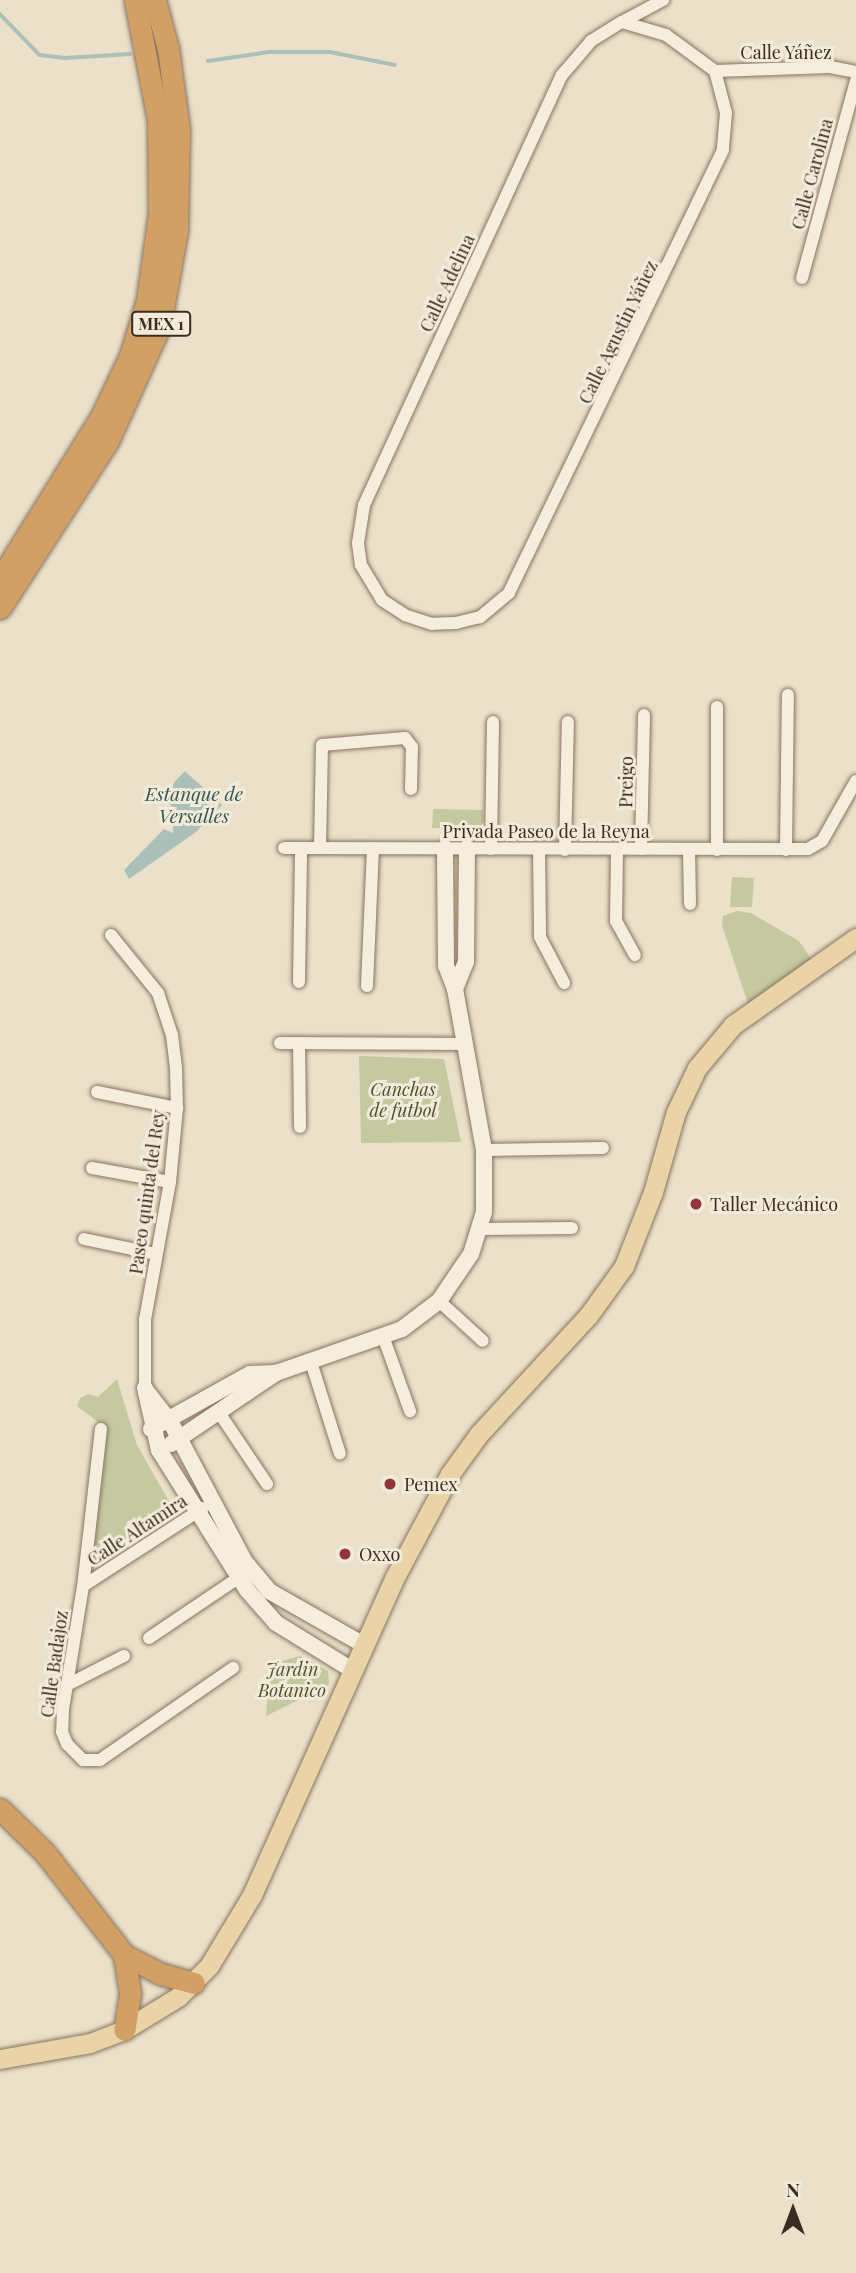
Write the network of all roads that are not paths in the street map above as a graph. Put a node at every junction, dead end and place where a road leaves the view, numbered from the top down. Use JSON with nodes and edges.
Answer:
{"nodes":[{"id":1,"x":135,"y":0,"type":"edge"},
{"id":2,"x":155,"y":0,"type":"edge"},
{"id":3,"x":663,"y":0,"type":"edge"},
{"id":4,"x":622,"y":22,"type":"junction"},
{"id":5,"x":715,"y":71,"type":"junction"},
{"id":6,"x":856,"y":72,"type":"edge"},
{"id":7,"x":856,"y":80,"type":"edge"},
{"id":8,"x":802,"y":278,"type":"dead end"},
{"id":9,"x":0,"y":579,"type":"edge"},
{"id":10,"x":0,"y":608,"type":"edge"},
{"id":11,"x":405,"y":615,"type":"joint"},
{"id":12,"x":788,"y":695,"type":"dead end"},
{"id":13,"x":717,"y":707,"type":"dead end"},
{"id":14,"x":644,"y":715,"type":"dead end"},
{"id":15,"x":493,"y":722,"type":"dead end"},
{"id":16,"x":568,"y":722,"type":"dead end"},
{"id":17,"x":856,"y":781,"type":"edge"},
{"id":18,"x":411,"y":789,"type":"dead end"},
{"id":19,"x":284,"y":848,"type":"dead end"},
{"id":20,"x":301,"y":848,"type":"junction"},
{"id":21,"x":320,"y":848,"type":"junction"},
{"id":22,"x":373,"y":848,"type":"junction"},
{"id":23,"x":445,"y":848,"type":"junction"},
{"id":24,"x":467,"y":848,"type":"junction"},
{"id":25,"x":491,"y":849,"type":"junction"},
{"id":26,"x":641,"y":849,"type":"junction"},
{"id":27,"x":539,"y":850,"type":"junction"},
{"id":28,"x":565,"y":850,"type":"junction"},
{"id":29,"x":617,"y":850,"type":"junction"},
{"id":30,"x":689,"y":850,"type":"junction"},
{"id":31,"x":716,"y":850,"type":"junction"},
{"id":32,"x":786,"y":850,"type":"junction"},
{"id":33,"x":690,"y":904,"type":"dead end"},
{"id":34,"x":111,"y":935,"type":"dead end"},
{"id":35,"x":856,"y":938,"type":"edge"},
{"id":36,"x":635,"y":955,"type":"dead end"},
{"id":37,"x":299,"y":982,"type":"dead end"},
{"id":38,"x":564,"y":983,"type":"dead end"},
{"id":39,"x":367,"y":986,"type":"dead end"},
{"id":40,"x":455,"y":989,"type":"junction"},
{"id":41,"x":280,"y":1043,"type":"dead end"},
{"id":42,"x":299,"y":1043,"type":"junction"},
{"id":43,"x":462,"y":1044,"type":"junction"},
{"id":44,"x":97,"y":1092,"type":"dead end"},
{"id":45,"x":177,"y":1108,"type":"junction"},
{"id":46,"x":300,"y":1127,"type":"dead end"},
{"id":47,"x":604,"y":1148,"type":"dead end"},
{"id":48,"x":484,"y":1150,"type":"junction"},
{"id":49,"x":92,"y":1168,"type":"dead end"},
{"id":50,"x":170,"y":1182,"type":"junction"},
{"id":51,"x":572,"y":1228,"type":"dead end"},
{"id":52,"x":481,"y":1229,"type":"junction"},
{"id":53,"x":84,"y":1240,"type":"dead end"},
{"id":54,"x":156,"y":1254,"type":"junction"},
{"id":55,"x":439,"y":1301,"type":"junction"},
{"id":56,"x":383,"y":1336,"type":"junction"},
{"id":57,"x":483,"y":1341,"type":"dead end"},
{"id":58,"x":311,"y":1362,"type":"junction"},
{"id":59,"x":276,"y":1373,"type":"junction"},
{"id":60,"x":145,"y":1388,"type":"junction"},
{"id":61,"x":410,"y":1411,"type":"dead end"},
{"id":62,"x":218,"y":1412,"type":"junction"},
{"id":63,"x":170,"y":1421,"type":"junction"},
{"id":64,"x":101,"y":1429,"type":"dead end"},
{"id":65,"x":151,"y":1429,"type":"junction"},
{"id":66,"x":178,"y":1441,"type":"junction"},
{"id":67,"x":159,"y":1450,"type":"junction"},
{"id":68,"x":340,"y":1454,"type":"dead end"},
{"id":69,"x":267,"y":1484,"type":"dead end"},
{"id":70,"x":211,"y":1503,"type":"junction"},
{"id":71,"x":194,"y":1513,"type":"junction"},
{"id":72,"x":238,"y":1578,"type":"junction"},
{"id":73,"x":83,"y":1586,"type":"junction"},
{"id":74,"x":270,"y":1591,"type":"junction"},
{"id":75,"x":259,"y":1605,"type":"junction"},
{"id":76,"x":149,"y":1638,"type":"dead end"},
{"id":77,"x":364,"y":1645,"type":"junction"},
{"id":78,"x":124,"y":1656,"type":"dead end"},
{"id":79,"x":233,"y":1668,"type":"dead end"},
{"id":80,"x":352,"y":1670,"type":"junction"},
{"id":81,"x":67,"y":1685,"type":"junction"},
{"id":82,"x":0,"y":1810,"type":"edge"},
{"id":83,"x":124,"y":1955,"type":"junction"},
{"id":84,"x":194,"y":1983,"type":"junction"},
{"id":85,"x":124,"y":2030,"type":"junction"},
{"id":86,"x":0,"y":2059,"type":"edge"}],
"edges":[{"from":1,"to":9,"type":"highway","number":"MEX 1"},
{"from":2,"to":10,"type":"highway","number":"MEX 1"},
{"from":3,"to":4,"type":"street","name":"Calle Adelina"},
{"from":4,"to":5,"type":"street"},
{"from":4,"to":11,"type":"street","name":"Calle Adelina"},
{"from":5,"to":6,"type":"street","name":"Calle Yáñez"},
{"from":5,"to":11,"type":"street","name":"Calle Agustin Yáñez"},
{"from":7,"to":8,"type":"street","name":"Calle Carolina"},
{"from":12,"to":32,"type":"street"},
{"from":13,"to":31,"type":"street"},
{"from":14,"to":26,"type":"street","name":"Preigo"},
{"from":15,"to":25,"type":"street"},
{"from":16,"to":28,"type":"street"},
{"from":17,"to":32,"type":"street","name":"Privada Paseo de la Reyna"},
{"from":18,"to":21,"type":"street"},
{"from":19,"to":20,"type":"street","name":"Privada Paseo de la Reyna"},
{"from":20,"to":21,"type":"street","name":"Privada Paseo de la Reyna"},
{"from":20,"to":37,"type":"street"},
{"from":21,"to":22,"type":"street","name":"Privada Paseo de la Reyna"},
{"from":22,"to":23,"type":"street","name":"Privada Paseo de la Reyna"},
{"from":22,"to":39,"type":"street"},
{"from":23,"to":24,"type":"street","name":"Privada Paseo de la Reyna"},
{"from":23,"to":40,"type":"street"},
{"from":24,"to":25,"type":"street","name":"Privada Paseo de la Reyna"},
{"from":24,"to":40,"type":"street"},
{"from":25,"to":27,"type":"street","name":"Privada Paseo de la Reyna"},
{"from":26,"to":29,"type":"street","name":"Privada Paseo de la Reyna"},
{"from":26,"to":30,"type":"street","name":"Privada Paseo de la Reyna"},
{"from":27,"to":28,"type":"street","name":"Privada Paseo de la Reyna"},
{"from":27,"to":38,"type":"street"},
{"from":28,"to":29,"type":"street","name":"Privada Paseo de la Reyna"},
{"from":29,"to":36,"type":"street"},
{"from":30,"to":31,"type":"street","name":"Privada Paseo de la Reyna"},
{"from":30,"to":33,"type":"street"},
{"from":31,"to":32,"type":"street","name":"Privada Paseo de la Reyna"},
{"from":34,"to":45,"type":"street","name":"Paseo quinta del Rey"},
{"from":35,"to":77,"type":"main road"},
{"from":40,"to":43,"type":"street"},
{"from":41,"to":42,"type":"street"},
{"from":42,"to":43,"type":"street"},
{"from":42,"to":46,"type":"street"},
{"from":43,"to":48,"type":"street"},
{"from":44,"to":45,"type":"street"},
{"from":45,"to":50,"type":"street","name":"Paseo quinta del Rey"},
{"from":47,"to":48,"type":"street"},
{"from":48,"to":52,"type":"street"},
{"from":49,"to":50,"type":"street"},
{"from":50,"to":54,"type":"street","name":"Paseo quinta del Rey"},
{"from":51,"to":52,"type":"street"},
{"from":52,"to":55,"type":"street"},
{"from":53,"to":54,"type":"street"},
{"from":54,"to":60,"type":"street","name":"Paseo quinta del Rey"},
{"from":55,"to":56,"type":"street"},
{"from":55,"to":57,"type":"street"},
{"from":56,"to":58,"type":"street"},
{"from":56,"to":61,"type":"street"},
{"from":58,"to":59,"type":"street"},
{"from":58,"to":68,"type":"street"},
{"from":59,"to":62,"type":"street"},
{"from":59,"to":63,"type":"street"},
{"from":60,"to":63,"type":"street"},
{"from":60,"to":65,"type":"street"},
{"from":62,"to":66,"type":"street"},
{"from":62,"to":69,"type":"street"},
{"from":63,"to":65,"type":"street"},
{"from":63,"to":66,"type":"street"},
{"from":64,"to":73,"type":"street","name":"Calle Badajoz"},
{"from":65,"to":67,"type":"street"},
{"from":66,"to":67,"type":"street"},
{"from":66,"to":70,"type":"street"},
{"from":67,"to":71,"type":"street"},
{"from":70,"to":71,"type":"street","name":"Calle Altamira"},
{"from":70,"to":74,"type":"street"},
{"from":71,"to":72,"type":"street"},
{"from":71,"to":73,"type":"street","name":"Calle Altamira"},
{"from":72,"to":75,"type":"street"},
{"from":72,"to":76,"type":"street"},
{"from":73,"to":81,"type":"street","name":"Calle Badajoz"},
{"from":74,"to":75,"type":"street"},
{"from":74,"to":77,"type":"street"},
{"from":75,"to":80,"type":"street"},
{"from":77,"to":80,"type":"main road"},
{"from":78,"to":81,"type":"street"},
{"from":79,"to":81,"type":"street","name":"Calle Badajoz"},
{"from":80,"to":84,"type":"main road"},
{"from":82,"to":83,"type":"highway"},
{"from":83,"to":84,"type":"highway"},
{"from":83,"to":85,"type":"highway"},
{"from":84,"to":85,"type":"main road"},
{"from":85,"to":86,"type":"main road"}]}
